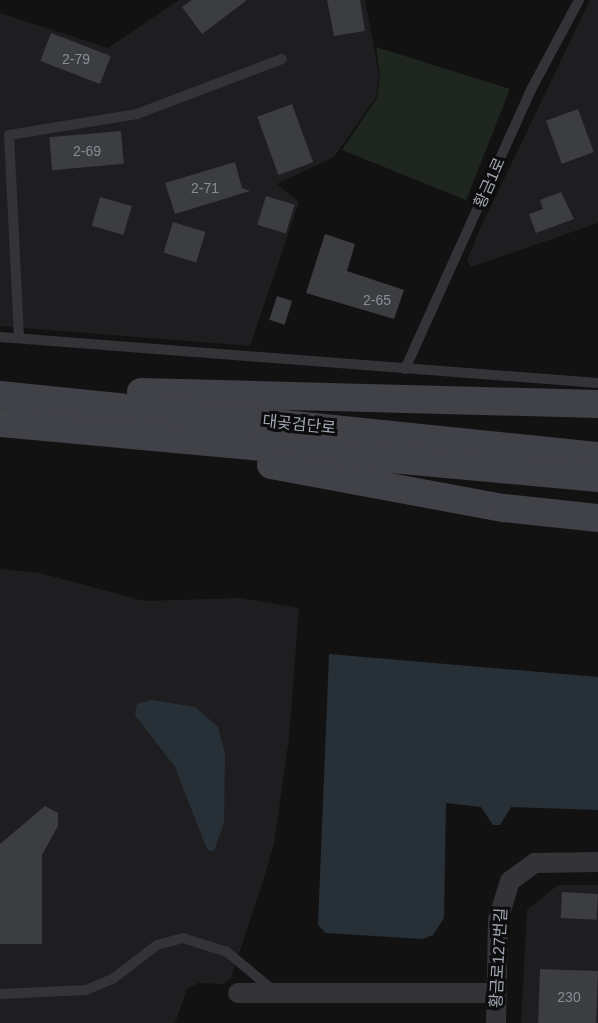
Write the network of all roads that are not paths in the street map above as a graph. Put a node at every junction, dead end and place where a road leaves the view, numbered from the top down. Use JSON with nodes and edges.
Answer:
{"nodes":[{"id":1,"x":579,"y":0,"type":"edge"},
{"id":2,"x":282,"y":59,"type":"dead end"},
{"id":3,"x":0,"y":337,"type":"edge"},
{"id":4,"x":19,"y":338,"type":"junction"},
{"id":5,"x":405,"y":369,"type":"junction"},
{"id":6,"x":598,"y":383,"type":"edge"},
{"id":7,"x":0,"y":387,"type":"edge"},
{"id":8,"x":556,"y":391,"type":"junction"},
{"id":9,"x":0,"y":395,"type":"edge"},
{"id":10,"x":598,"y":404,"type":"edge"},
{"id":11,"x":0,"y":423,"type":"edge"},
{"id":12,"x":101,"y":432,"type":"junction"},
{"id":13,"x":598,"y":456,"type":"edge"},
{"id":14,"x":598,"y":478,"type":"edge"},
{"id":15,"x":598,"y":518,"type":"edge"},
{"id":16,"x":598,"y":862,"type":"edge"},
{"id":17,"x":238,"y":993,"type":"dead end"},
{"id":18,"x":496,"y":993,"type":"junction"},
{"id":19,"x":0,"y":994,"type":"edge"},
{"id":20,"x":277,"y":994,"type":"junction"},
{"id":21,"x":496,"y":1023,"type":"edge"}],
"edges":[{"from":1,"to":5,"type":"lane","name":"황금1로"},
{"from":2,"to":4,"type":"lane"},
{"from":3,"to":4,"type":"lane"},
{"from":4,"to":5,"type":"lane"},
{"from":5,"to":8,"type":"lane"},
{"from":6,"to":8,"type":"lane"},
{"from":7,"to":8,"type":"main road"},
{"from":8,"to":10,"type":"main road"},
{"from":9,"to":13,"type":"main road","name":"대곶검단로"},
{"from":11,"to":12,"type":"main road","name":"대곶검단로"},
{"from":12,"to":14,"type":"main road","name":"대곶검단로"},
{"from":12,"to":15,"type":"main road"},
{"from":16,"to":18,"type":"street","name":"황금로127번길"},
{"from":17,"to":20,"type":"street"},
{"from":18,"to":20,"type":"street"},
{"from":18,"to":21,"type":"street","name":"황금로127번길"},
{"from":19,"to":20,"type":"lane"}]}
